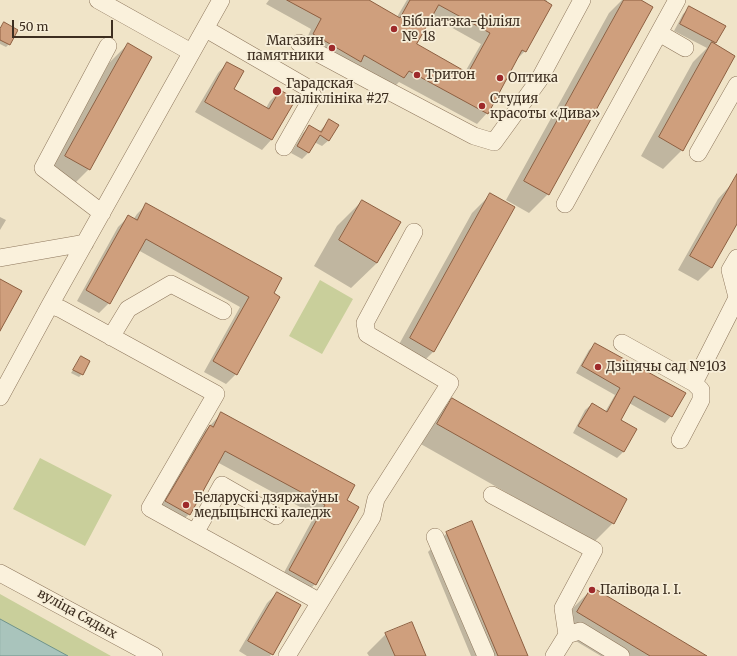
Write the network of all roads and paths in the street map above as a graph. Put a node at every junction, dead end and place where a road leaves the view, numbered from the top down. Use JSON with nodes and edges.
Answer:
{"nodes":[{"id":1,"x":98,"y":0,"type":"edge"},
{"id":2,"x":221,"y":0,"type":"edge"},
{"id":3,"x":582,"y":0,"type":"edge"},
{"id":4,"x":676,"y":0,"type":"edge"},
{"id":5,"x":206,"y":29,"type":"junction"},
{"id":6,"x":659,"y":33,"type":"junction"},
{"id":7,"x":299,"y":43,"type":"dead end"},
{"id":8,"x":108,"y":46,"type":"dead end"},
{"id":9,"x":685,"y":48,"type":"dead end"},
{"id":10,"x":191,"y":52,"type":"junction"},
{"id":11,"x":737,"y":85,"type":"edge"},
{"id":12,"x":284,"y":147,"type":"dead end"},
{"id":13,"x":698,"y":153,"type":"dead end"},
{"id":14,"x":565,"y":204,"type":"dead end"},
{"id":15,"x":102,"y":213,"type":"junction"},
{"id":16,"x":414,"y":232,"type":"dead end"},
{"id":17,"x":85,"y":242,"type":"junction"},
{"id":18,"x":0,"y":258,"type":"edge"},
{"id":19,"x":737,"y":258,"type":"edge"},
{"id":20,"x":737,"y":297,"type":"edge"},
{"id":21,"x":50,"y":305,"type":"junction"},
{"id":22,"x":223,"y":311,"type":"dead end"},
{"id":23,"x":111,"y":337,"type":"junction"},
{"id":24,"x":622,"y":343,"type":"dead end"},
{"id":25,"x":694,"y":383,"type":"junction"},
{"id":26,"x":0,"y":397,"type":"edge"},
{"id":27,"x":680,"y":440,"type":"dead end"},
{"id":28,"x":492,"y":495,"type":"dead end"},
{"id":29,"x":276,"y":516,"type":"dead end"},
{"id":30,"x":195,"y":533,"type":"junction"},
{"id":31,"x":435,"y":537,"type":"dead end"},
{"id":32,"x":0,"y":572,"type":"edge"},
{"id":33,"x":320,"y":602,"type":"junction"},
{"id":34,"x":567,"y":635,"type":"junction"},
{"id":35,"x":154,"y":656,"type":"edge"},
{"id":36,"x":286,"y":656,"type":"edge"},
{"id":37,"x":486,"y":656,"type":"edge"},
{"id":38,"x":554,"y":656,"type":"edge"},
{"id":39,"x":621,"y":656,"type":"edge"}],
"edges":[{"from":1,"to":10,"type":"street"},
{"from":2,"to":5,"type":"street"},
{"from":3,"to":7,"type":"street"},
{"from":4,"to":6,"type":"street"},
{"from":5,"to":10,"type":"street"},
{"from":5,"to":12,"type":"street"},
{"from":6,"to":9,"type":"street"},
{"from":6,"to":14,"type":"street"},
{"from":8,"to":15,"type":"street"},
{"from":10,"to":15,"type":"street"},
{"from":11,"to":13,"type":"street"},
{"from":15,"to":17,"type":"street"},
{"from":16,"to":33,"type":"street"},
{"from":17,"to":18,"type":"street"},
{"from":17,"to":21,"type":"street"},
{"from":19,"to":20,"type":"street"},
{"from":20,"to":25,"type":"street"},
{"from":21,"to":23,"type":"street"},
{"from":21,"to":26,"type":"street"},
{"from":22,"to":23,"type":"street"},
{"from":23,"to":30,"type":"street"},
{"from":24,"to":25,"type":"street"},
{"from":25,"to":27,"type":"street"},
{"from":28,"to":34,"type":"street"},
{"from":29,"to":30,"type":"street"},
{"from":30,"to":33,"type":"street"},
{"from":31,"to":37,"type":"street"},
{"from":32,"to":35,"type":"street","name":"вуліца Сядых"},
{"from":33,"to":36,"type":"street"},
{"from":34,"to":38,"type":"street"},
{"from":34,"to":39,"type":"street"}]}
